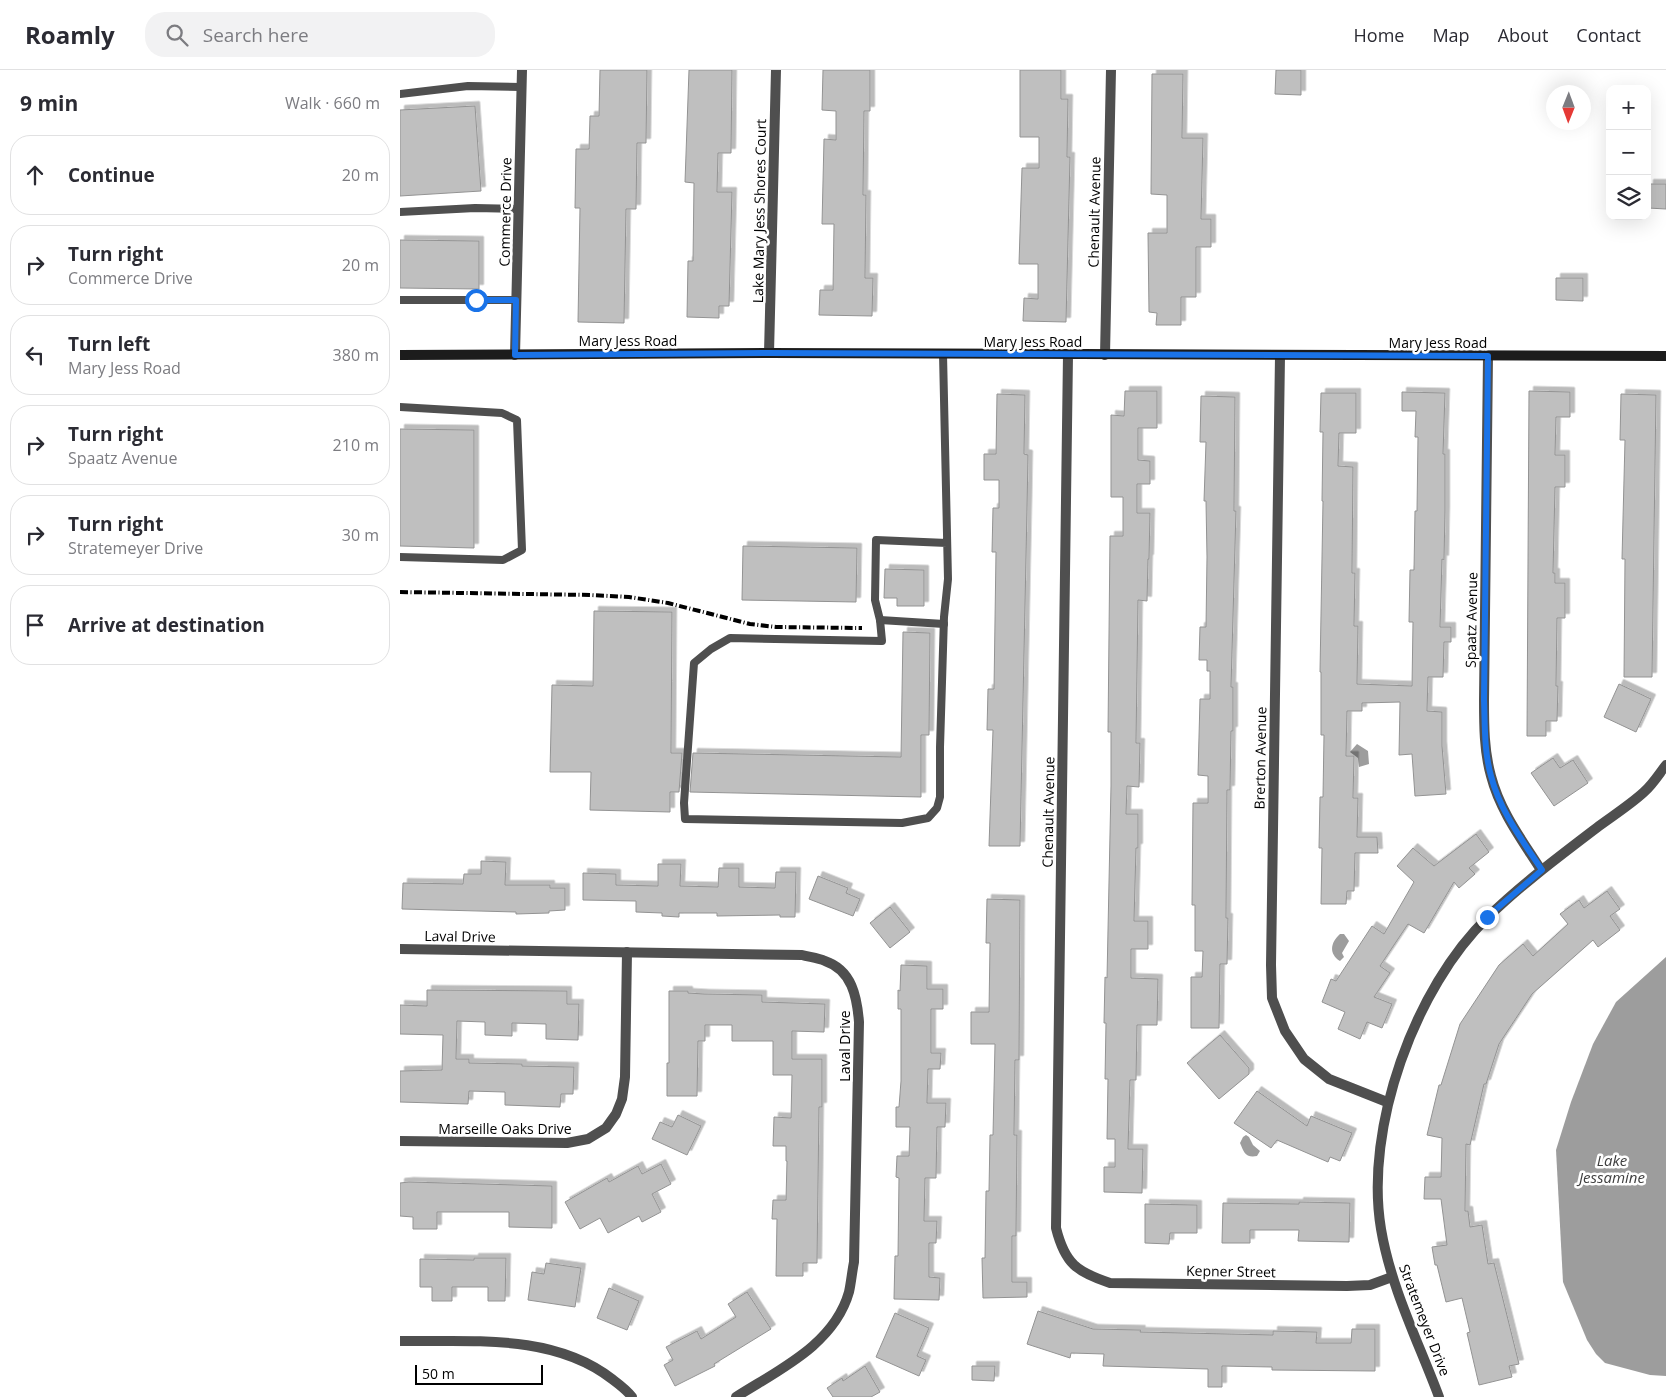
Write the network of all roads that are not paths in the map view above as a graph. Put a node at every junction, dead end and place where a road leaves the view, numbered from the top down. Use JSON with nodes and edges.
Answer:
{"nodes":[{"id":1,"x":522,"y":70,"type":"edge"},
{"id":2,"x":776,"y":70,"type":"edge"},
{"id":3,"x":1111,"y":70,"type":"edge"},
{"id":4,"x":521,"y":87,"type":"junction"},
{"id":5,"x":400,"y":94,"type":"edge"},
{"id":6,"x":518,"y":209,"type":"junction"},
{"id":7,"x":400,"y":212,"type":"edge"},
{"id":8,"x":400,"y":300,"type":"edge"},
{"id":9,"x":516,"y":300,"type":"junction"},
{"id":10,"x":769,"y":353,"type":"junction"},
{"id":11,"x":943,"y":354,"type":"junction"},
{"id":12,"x":400,"y":355,"type":"edge"},
{"id":13,"x":515,"y":355,"type":"junction"},
{"id":14,"x":1068,"y":355,"type":"junction"},
{"id":15,"x":1105,"y":355,"type":"junction"},
{"id":16,"x":1280,"y":356,"type":"junction"},
{"id":17,"x":1488,"y":356,"type":"junction"},
{"id":18,"x":1666,"y":356,"type":"edge"},
{"id":19,"x":400,"y":407,"type":"edge"},
{"id":20,"x":947,"y":543,"type":"junction"},
{"id":21,"x":400,"y":557,"type":"edge"},
{"id":22,"x":880,"y":620,"type":"junction"},
{"id":23,"x":944,"y":624,"type":"junction"},
{"id":24,"x":1666,"y":765,"type":"edge"},
{"id":25,"x":1542,"y":870,"type":"junction"},
{"id":26,"x":400,"y":949,"type":"edge"},
{"id":27,"x":627,"y":952,"type":"junction"},
{"id":28,"x":1387,"y":1102,"type":"junction"},
{"id":29,"x":400,"y":1141,"type":"edge"},
{"id":30,"x":1072,"y":1265,"type":"joint"},
{"id":31,"x":1392,"y":1276,"type":"junction"},
{"id":32,"x":400,"y":1341,"type":"edge"},
{"id":33,"x":632,"y":1397,"type":"edge"},
{"id":34,"x":736,"y":1397,"type":"edge"},
{"id":35,"x":1439,"y":1397,"type":"edge"}],
"edges":[{"from":1,"to":4,"type":"street","name":"Commerce Drive"},
{"from":2,"to":10,"type":"street","name":"Lake Mary Jess Shores Court"},
{"from":3,"to":15,"type":"street","name":"Chenault Avenue"},
{"from":4,"to":5,"type":"lane"},
{"from":4,"to":6,"type":"street","name":"Commerce Drive"},
{"from":6,"to":7,"type":"lane"},
{"from":6,"to":9,"type":"street","name":"Commerce Drive"},
{"from":8,"to":9,"type":"lane"},
{"from":9,"to":13,"type":"street","name":"Commerce Drive"},
{"from":10,"to":11,"type":"street","name":"Mary Jess Road"},
{"from":10,"to":13,"type":"street","name":"Mary Jess Road"},
{"from":11,"to":14,"type":"street","name":"Mary Jess Road"},
{"from":11,"to":20,"type":"lane"},
{"from":12,"to":13,"type":"street","name":"Mary Jess Road"},
{"from":14,"to":15,"type":"street","name":"Mary Jess Road"},
{"from":14,"to":30,"type":"street","name":"Chenault Avenue"},
{"from":15,"to":16,"type":"street","name":"Mary Jess Road"},
{"from":16,"to":17,"type":"street","name":"Mary Jess Road"},
{"from":16,"to":28,"type":"street","name":"Brerton Avenue"},
{"from":17,"to":18,"type":"street","name":"Mary Jess Road"},
{"from":17,"to":25,"type":"street","name":"Spaatz Avenue"},
{"from":19,"to":21,"type":"lane"},
{"from":20,"to":22,"type":"lane"},
{"from":20,"to":23,"type":"lane"},
{"from":22,"to":23,"type":"lane"},
{"from":22,"to":23,"type":"lane"},
{"from":24,"to":25,"type":"street","name":"Stratemeyer Drive"},
{"from":25,"to":28,"type":"street","name":"Stratemeyer Drive"},
{"from":26,"to":27,"type":"street","name":"Laval Drive"},
{"from":27,"to":29,"type":"street","name":"Marseille Oaks Drive"},
{"from":27,"to":34,"type":"street","name":"Laval Drive"},
{"from":28,"to":31,"type":"street","name":"Stratemeyer Drive"},
{"from":30,"to":31,"type":"street","name":"Kepner Street"},
{"from":31,"to":35,"type":"street","name":"Stratemeyer Drive"},
{"from":32,"to":33,"type":"street"}]}
